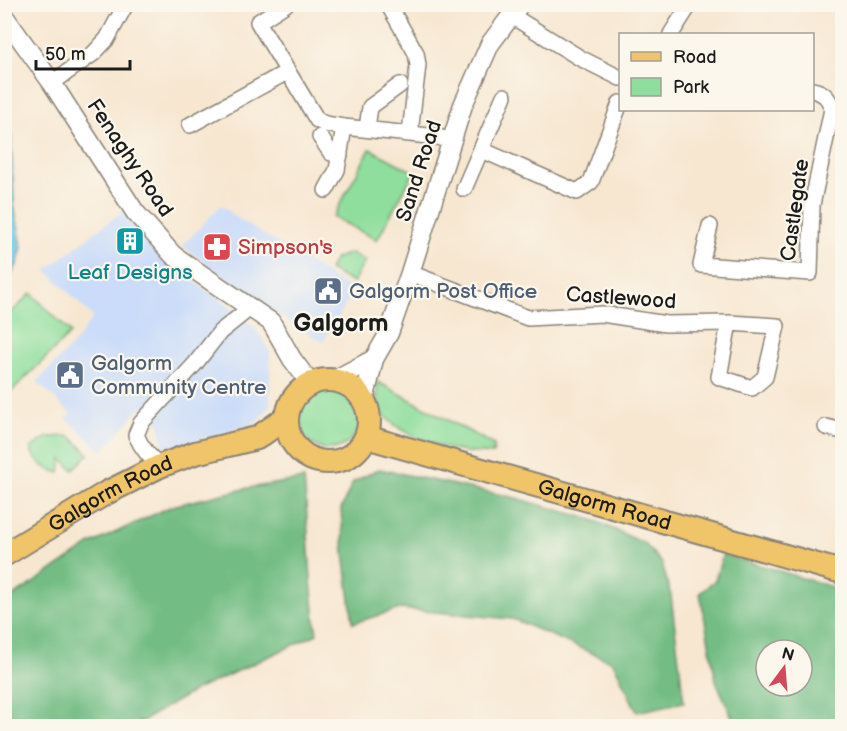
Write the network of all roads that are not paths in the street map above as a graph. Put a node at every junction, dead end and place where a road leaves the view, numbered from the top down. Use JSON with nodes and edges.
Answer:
{"nodes":[{"id":1,"x":126,"y":4,"type":"edge"},
{"id":2,"x":286,"y":4,"type":"edge"},
{"id":3,"x":388,"y":4,"type":"edge"},
{"id":4,"x":690,"y":4,"type":"edge"},
{"id":5,"x":516,"y":10,"type":"edge"},
{"id":6,"x":4,"y":16,"type":"edge"},
{"id":7,"x":673,"y":33,"type":"edge"},
{"id":8,"x":287,"y":72,"type":"junction"},
{"id":9,"x":619,"y":77,"type":"edge"},
{"id":10,"x":52,"y":83,"type":"junction"},
{"id":11,"x":400,"y":85,"type":"dead end"},
{"id":12,"x":814,"y":90,"type":"edge"},
{"id":13,"x":504,"y":96,"type":"dead end"},
{"id":14,"x":619,"y":108,"type":"edge"},
{"id":15,"x":190,"y":125,"type":"dead end"},
{"id":16,"x":344,"y":127,"type":"junction"},
{"id":17,"x":367,"y":128,"type":"junction"},
{"id":18,"x":410,"y":133,"type":"junction"},
{"id":19,"x":320,"y":137,"type":"dead end"},
{"id":20,"x":452,"y":141,"type":"junction"},
{"id":21,"x":482,"y":150,"type":"junction"},
{"id":22,"x":340,"y":156,"type":"junction"},
{"id":23,"x":464,"y":189,"type":"dead end"},
{"id":24,"x":326,"y":190,"type":"dead end"},
{"id":25,"x":710,"y":226,"type":"dead end"},
{"id":26,"x":410,"y":273,"type":"junction"},
{"id":27,"x":250,"y":308,"type":"junction"},
{"id":28,"x":729,"y":323,"type":"junction"},
{"id":29,"x":374,"y":359,"type":"junction"},
{"id":30,"x":334,"y":380,"type":"junction"},
{"id":31,"x":310,"y":383,"type":"junction"},
{"id":32,"x":364,"y":401,"type":"junction"},
{"id":33,"x":287,"y":417,"type":"junction"},
{"id":34,"x":826,"y":427,"type":"dead end"},
{"id":35,"x":843,"y":431,"type":"edge"},
{"id":36,"x":366,"y":437,"type":"junction"},
{"id":37,"x":257,"y":438,"type":"junction"},
{"id":38,"x":301,"y":452,"type":"junction"},
{"id":39,"x":160,"y":466,"type":"junction"},
{"id":40,"x":4,"y":555,"type":"edge"},
{"id":41,"x":843,"y":572,"type":"edge"}],
"edges":[{"from":1,"to":10,"type":"street"},
{"from":2,"to":8,"type":"street"},
{"from":3,"to":18,"type":"street"},
{"from":4,"to":7,"type":"street"},
{"from":5,"to":9,"type":"street"},
{"from":5,"to":20,"type":"street","name":"Sand Road"},
{"from":6,"to":10,"type":"street","name":"Fenaghy Road"},
{"from":8,"to":15,"type":"street"},
{"from":8,"to":16,"type":"street"},
{"from":10,"to":27,"type":"street","name":"Fenaghy Road"},
{"from":11,"to":17,"type":"street"},
{"from":12,"to":25,"type":"street","name":"Castlegate"},
{"from":13,"to":21,"type":"street"},
{"from":14,"to":21,"type":"street"},
{"from":16,"to":17,"type":"street"},
{"from":16,"to":22,"type":"street"},
{"from":17,"to":18,"type":"street"},
{"from":18,"to":20,"type":"street"},
{"from":19,"to":22,"type":"street"},
{"from":20,"to":26,"type":"street","name":"Sand Road"},
{"from":21,"to":23,"type":"street"},
{"from":22,"to":24,"type":"street"},
{"from":26,"to":28,"type":"street","name":"Castlewood"},
{"from":26,"to":29,"type":"street","name":"Sand Road"},
{"from":27,"to":31,"type":"street","name":"Fenaghy Road"},
{"from":27,"to":39,"type":"street"},
{"from":28,"to":28,"type":"street","name":"Castlewood"},
{"from":29,"to":30,"type":"street"},
{"from":29,"to":32,"type":"street","name":"Sand Road"},
{"from":30,"to":31,"type":"main road"},
{"from":30,"to":32,"type":"main road"},
{"from":31,"to":33,"type":"main road"},
{"from":32,"to":36,"type":"main road"},
{"from":33,"to":37,"type":"main road","name":"Galgorm Road"},
{"from":33,"to":38,"type":"main road"},
{"from":34,"to":35,"type":"street"},
{"from":36,"to":38,"type":"main road"},
{"from":36,"to":41,"type":"main road","name":"Galgorm Road"},
{"from":37,"to":38,"type":"main road"},
{"from":37,"to":39,"type":"main road","name":"Galgorm Road"},
{"from":39,"to":40,"type":"main road","name":"Galgorm Road"}]}
